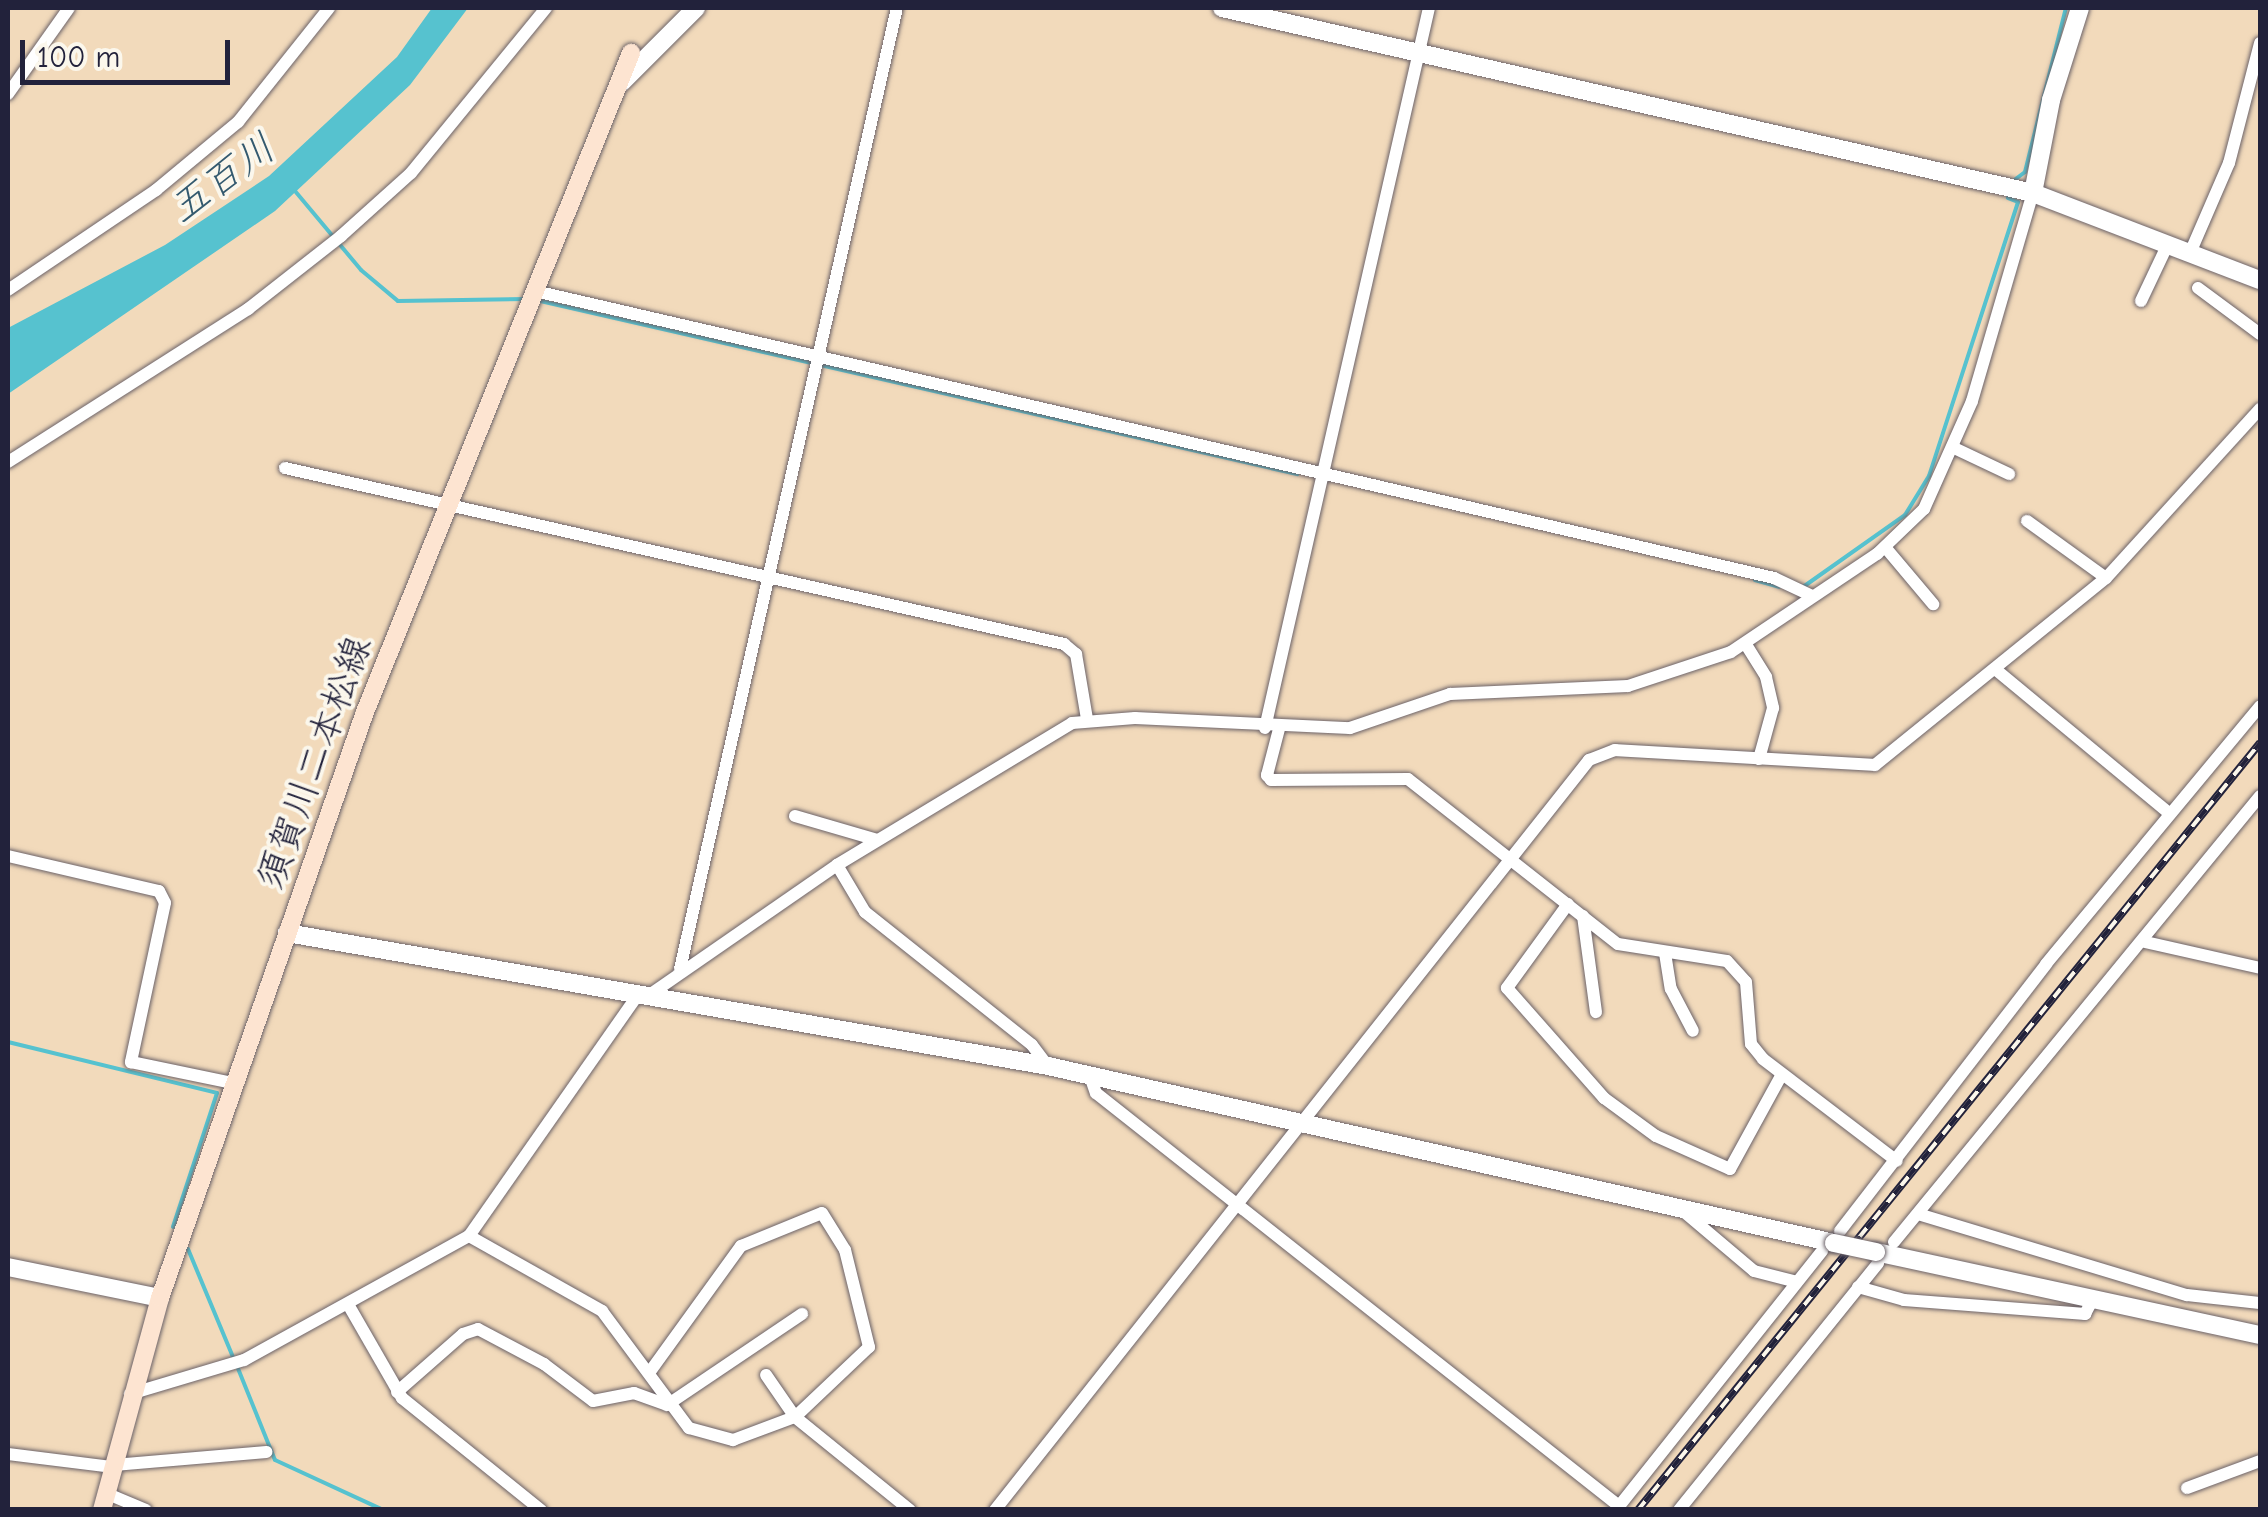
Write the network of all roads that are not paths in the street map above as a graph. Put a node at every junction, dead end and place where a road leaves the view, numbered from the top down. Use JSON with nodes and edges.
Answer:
{"nodes":[{"id":1,"x":70,"y":8,"type":"edge"},
{"id":2,"x":329,"y":8,"type":"edge"},
{"id":3,"x":546,"y":8,"type":"edge"},
{"id":4,"x":696,"y":8,"type":"edge"},
{"id":5,"x":897,"y":8,"type":"edge"},
{"id":6,"x":1222,"y":8,"type":"edge"},
{"id":7,"x":1429,"y":8,"type":"edge"},
{"id":8,"x":2082,"y":8,"type":"edge"},
{"id":9,"x":2260,"y":44,"type":"edge"},
{"id":10,"x":631,"y":53,"type":"dead end"},
{"id":11,"x":1418,"y":53,"type":"junction"},
{"id":12,"x":622,"y":82,"type":"junction"},
{"id":13,"x":8,"y":94,"type":"edge"},
{"id":14,"x":2033,"y":194,"type":"junction"},
{"id":15,"x":2168,"y":244,"type":"junction"},
{"id":16,"x":2190,"y":253,"type":"junction"},
{"id":17,"x":2260,"y":280,"type":"edge"},
{"id":18,"x":2198,"y":288,"type":"dead end"},
{"id":19,"x":8,"y":290,"type":"edge"},
{"id":20,"x":535,"y":291,"type":"junction"},
{"id":21,"x":2141,"y":300,"type":"dead end"},
{"id":22,"x":2260,"y":334,"type":"edge"},
{"id":23,"x":820,"y":358,"type":"junction"},
{"id":24,"x":2260,"y":409,"type":"edge"},
{"id":25,"x":1954,"y":448,"type":"junction"},
{"id":26,"x":8,"y":462,"type":"edge"},
{"id":27,"x":286,"y":468,"type":"dead end"},
{"id":28,"x":2009,"y":474,"type":"dead end"},
{"id":29,"x":1323,"y":476,"type":"junction"},
{"id":30,"x":453,"y":503,"type":"junction"},
{"id":31,"x":2026,"y":521,"type":"dead end"},
{"id":32,"x":1885,"y":547,"type":"junction"},
{"id":33,"x":772,"y":575,"type":"junction"},
{"id":34,"x":2106,"y":578,"type":"junction"},
{"id":35,"x":1812,"y":596,"type":"junction"},
{"id":36,"x":1933,"y":604,"type":"dead end"},
{"id":37,"x":1746,"y":643,"type":"junction"},
{"id":38,"x":1995,"y":669,"type":"junction"},
{"id":39,"x":2260,"y":706,"type":"edge"},
{"id":40,"x":1087,"y":719,"type":"junction"},
{"id":41,"x":1272,"y":728,"type":"junction"},
{"id":42,"x":1760,"y":759,"type":"junction"},
{"id":43,"x":2260,"y":796,"type":"edge"},
{"id":44,"x":2170,"y":814,"type":"junction"},
{"id":45,"x":795,"y":816,"type":"dead end"},
{"id":46,"x":877,"y":840,"type":"junction"},
{"id":47,"x":8,"y":856,"type":"edge"},
{"id":48,"x":1510,"y":858,"type":"junction"},
{"id":49,"x":837,"y":865,"type":"junction"},
{"id":50,"x":1568,"y":904,"type":"junction"},
{"id":51,"x":1583,"y":916,"type":"junction"},
{"id":52,"x":286,"y":934,"type":"junction"},
{"id":53,"x":2146,"y":942,"type":"junction"},
{"id":54,"x":1665,"y":953,"type":"junction"},
{"id":55,"x":2260,"y":968,"type":"edge"},
{"id":56,"x":680,"y":969,"type":"junction"},
{"id":57,"x":641,"y":997,"type":"junction"},
{"id":58,"x":1596,"y":1012,"type":"dead end"},
{"id":59,"x":1694,"y":1032,"type":"dead end"},
{"id":60,"x":1048,"y":1066,"type":"junction"},
{"id":61,"x":1782,"y":1074,"type":"junction"},
{"id":62,"x":1090,"y":1076,"type":"junction"},
{"id":63,"x":232,"y":1083,"type":"junction"},
{"id":64,"x":1302,"y":1122,"type":"junction"},
{"id":65,"x":1897,"y":1161,"type":"junction"},
{"id":66,"x":1237,"y":1206,"type":"junction"},
{"id":67,"x":1680,"y":1208,"type":"junction"},
{"id":68,"x":1918,"y":1214,"type":"junction"},
{"id":69,"x":470,"y":1236,"type":"junction"},
{"id":70,"x":1832,"y":1241,"type":"junction"},
{"id":71,"x":1894,"y":1242,"type":"dead end"},
{"id":72,"x":1877,"y":1258,"type":"junction"},
{"id":73,"x":8,"y":1267,"type":"edge"},
{"id":74,"x":1797,"y":1282,"type":"junction"},
{"id":75,"x":1858,"y":1287,"type":"junction"},
{"id":76,"x":160,"y":1298,"type":"junction"},
{"id":77,"x":2093,"y":1299,"type":"junction"},
{"id":78,"x":2260,"y":1303,"type":"edge"},
{"id":79,"x":350,"y":1306,"type":"junction"},
{"id":80,"x":802,"y":1314,"type":"dead end"},
{"id":81,"x":2260,"y":1336,"type":"edge"},
{"id":82,"x":649,"y":1373,"type":"junction"},
{"id":83,"x":766,"y":1375,"type":"dead end"},
{"id":84,"x":396,"y":1392,"type":"junction"},
{"id":85,"x":130,"y":1394,"type":"junction"},
{"id":86,"x":667,"y":1405,"type":"junction"},
{"id":87,"x":795,"y":1418,"type":"junction"},
{"id":88,"x":266,"y":1452,"type":"dead end"},
{"id":89,"x":8,"y":1454,"type":"edge"},
{"id":90,"x":2260,"y":1461,"type":"edge"},
{"id":91,"x":114,"y":1466,"type":"junction"},
{"id":92,"x":2186,"y":1488,"type":"dead end"},
{"id":93,"x":105,"y":1502,"type":"edge"},
{"id":94,"x":1618,"y":1508,"type":"edge"},
{"id":95,"x":146,"y":1510,"type":"edge"},
{"id":96,"x":541,"y":1510,"type":"edge"},
{"id":97,"x":910,"y":1510,"type":"edge"},
{"id":98,"x":995,"y":1510,"type":"edge"},
{"id":99,"x":1679,"y":1510,"type":"edge"}],
"edges":[{"from":1,"to":13,"type":"street"},
{"from":2,"to":19,"type":"street"},
{"from":3,"to":26,"type":"street"},
{"from":4,"to":12,"type":"street"},
{"from":5,"to":23,"type":"street"},
{"from":6,"to":11,"type":"street"},
{"from":7,"to":11,"type":"street"},
{"from":8,"to":14,"type":"street"},
{"from":9,"to":16,"type":"street"},
{"from":10,"to":12,"type":"main road","name":"須賀川二本松線"},
{"from":11,"to":14,"type":"street"},
{"from":11,"to":29,"type":"street"},
{"from":12,"to":20,"type":"main road","name":"須賀川二本松線"},
{"from":14,"to":15,"type":"street"},
{"from":14,"to":25,"type":"street"},
{"from":15,"to":16,"type":"street"},
{"from":15,"to":21,"type":"street"},
{"from":16,"to":17,"type":"street"},
{"from":18,"to":22,"type":"street"},
{"from":20,"to":23,"type":"street"},
{"from":20,"to":30,"type":"main road","name":"須賀川二本松線"},
{"from":23,"to":29,"type":"street"},
{"from":23,"to":33,"type":"street"},
{"from":24,"to":34,"type":"street"},
{"from":25,"to":28,"type":"street"},
{"from":25,"to":32,"type":"street"},
{"from":27,"to":30,"type":"street"},
{"from":29,"to":35,"type":"street"},
{"from":29,"to":41,"type":"street"},
{"from":30,"to":33,"type":"street"},
{"from":30,"to":52,"type":"main road","name":"須賀川二本松線"},
{"from":31,"to":34,"type":"street"},
{"from":32,"to":35,"type":"street"},
{"from":32,"to":36,"type":"street"},
{"from":33,"to":40,"type":"street"},
{"from":33,"to":56,"type":"street"},
{"from":34,"to":38,"type":"street"},
{"from":35,"to":37,"type":"street"},
{"from":37,"to":41,"type":"street"},
{"from":37,"to":42,"type":"street"},
{"from":38,"to":42,"type":"street"},
{"from":38,"to":44,"type":"street"},
{"from":39,"to":44,"type":"street"},
{"from":40,"to":41,"type":"street"},
{"from":40,"to":46,"type":"street"},
{"from":41,"to":48,"type":"street"},
{"from":42,"to":48,"type":"street"},
{"from":43,"to":53,"type":"street"},
{"from":44,"to":65,"type":"street"},
{"from":45,"to":46,"type":"street"},
{"from":46,"to":49,"type":"street"},
{"from":47,"to":63,"type":"street"},
{"from":48,"to":50,"type":"street"},
{"from":48,"to":64,"type":"street"},
{"from":49,"to":56,"type":"street"},
{"from":49,"to":60,"type":"street"},
{"from":50,"to":51,"type":"street"},
{"from":50,"to":61,"type":"street"},
{"from":51,"to":54,"type":"street"},
{"from":51,"to":58,"type":"street"},
{"from":52,"to":57,"type":"street"},
{"from":52,"to":63,"type":"main road","name":"須賀川二本松線"},
{"from":53,"to":55,"type":"street"},
{"from":53,"to":68,"type":"street"},
{"from":54,"to":59,"type":"street"},
{"from":54,"to":61,"type":"street"},
{"from":56,"to":57,"type":"street"},
{"from":57,"to":60,"type":"street"},
{"from":57,"to":69,"type":"street"},
{"from":60,"to":62,"type":"street"},
{"from":61,"to":65,"type":"street"},
{"from":62,"to":64,"type":"street"},
{"from":62,"to":66,"type":"street"},
{"from":63,"to":76,"type":"main road","name":"須賀川二本松線"},
{"from":64,"to":66,"type":"street"},
{"from":64,"to":67,"type":"street"},
{"from":65,"to":70,"type":"street"},
{"from":66,"to":94,"type":"street"},
{"from":66,"to":98,"type":"street"},
{"from":67,"to":70,"type":"street"},
{"from":67,"to":74,"type":"street"},
{"from":68,"to":71,"type":"street"},
{"from":68,"to":78,"type":"street"},
{"from":69,"to":79,"type":"street"},
{"from":69,"to":82,"type":"street"},
{"from":70,"to":72,"type":"street","bridge":true},
{"from":70,"to":74,"type":"street"},
{"from":72,"to":75,"type":"street"},
{"from":72,"to":77,"type":"street"},
{"from":73,"to":76,"type":"street"},
{"from":74,"to":94,"type":"street"},
{"from":75,"to":77,"type":"street"},
{"from":75,"to":99,"type":"street"},
{"from":76,"to":85,"type":"main road","name":"須賀川二本松線"},
{"from":77,"to":81,"type":"street"},
{"from":79,"to":84,"type":"street"},
{"from":79,"to":85,"type":"street"},
{"from":80,"to":86,"type":"street"},
{"from":82,"to":86,"type":"street"},
{"from":82,"to":87,"type":"street"},
{"from":83,"to":87,"type":"street"},
{"from":84,"to":86,"type":"street"},
{"from":84,"to":96,"type":"street"},
{"from":85,"to":91,"type":"main road","name":"須賀川二本松線"},
{"from":86,"to":87,"type":"street"},
{"from":87,"to":97,"type":"street"},
{"from":88,"to":91,"type":"street"},
{"from":89,"to":91,"type":"street"},
{"from":90,"to":92,"type":"street"},
{"from":91,"to":93,"type":"main road","name":"須賀川二本松線"},
{"from":93,"to":95,"type":"street"}]}
